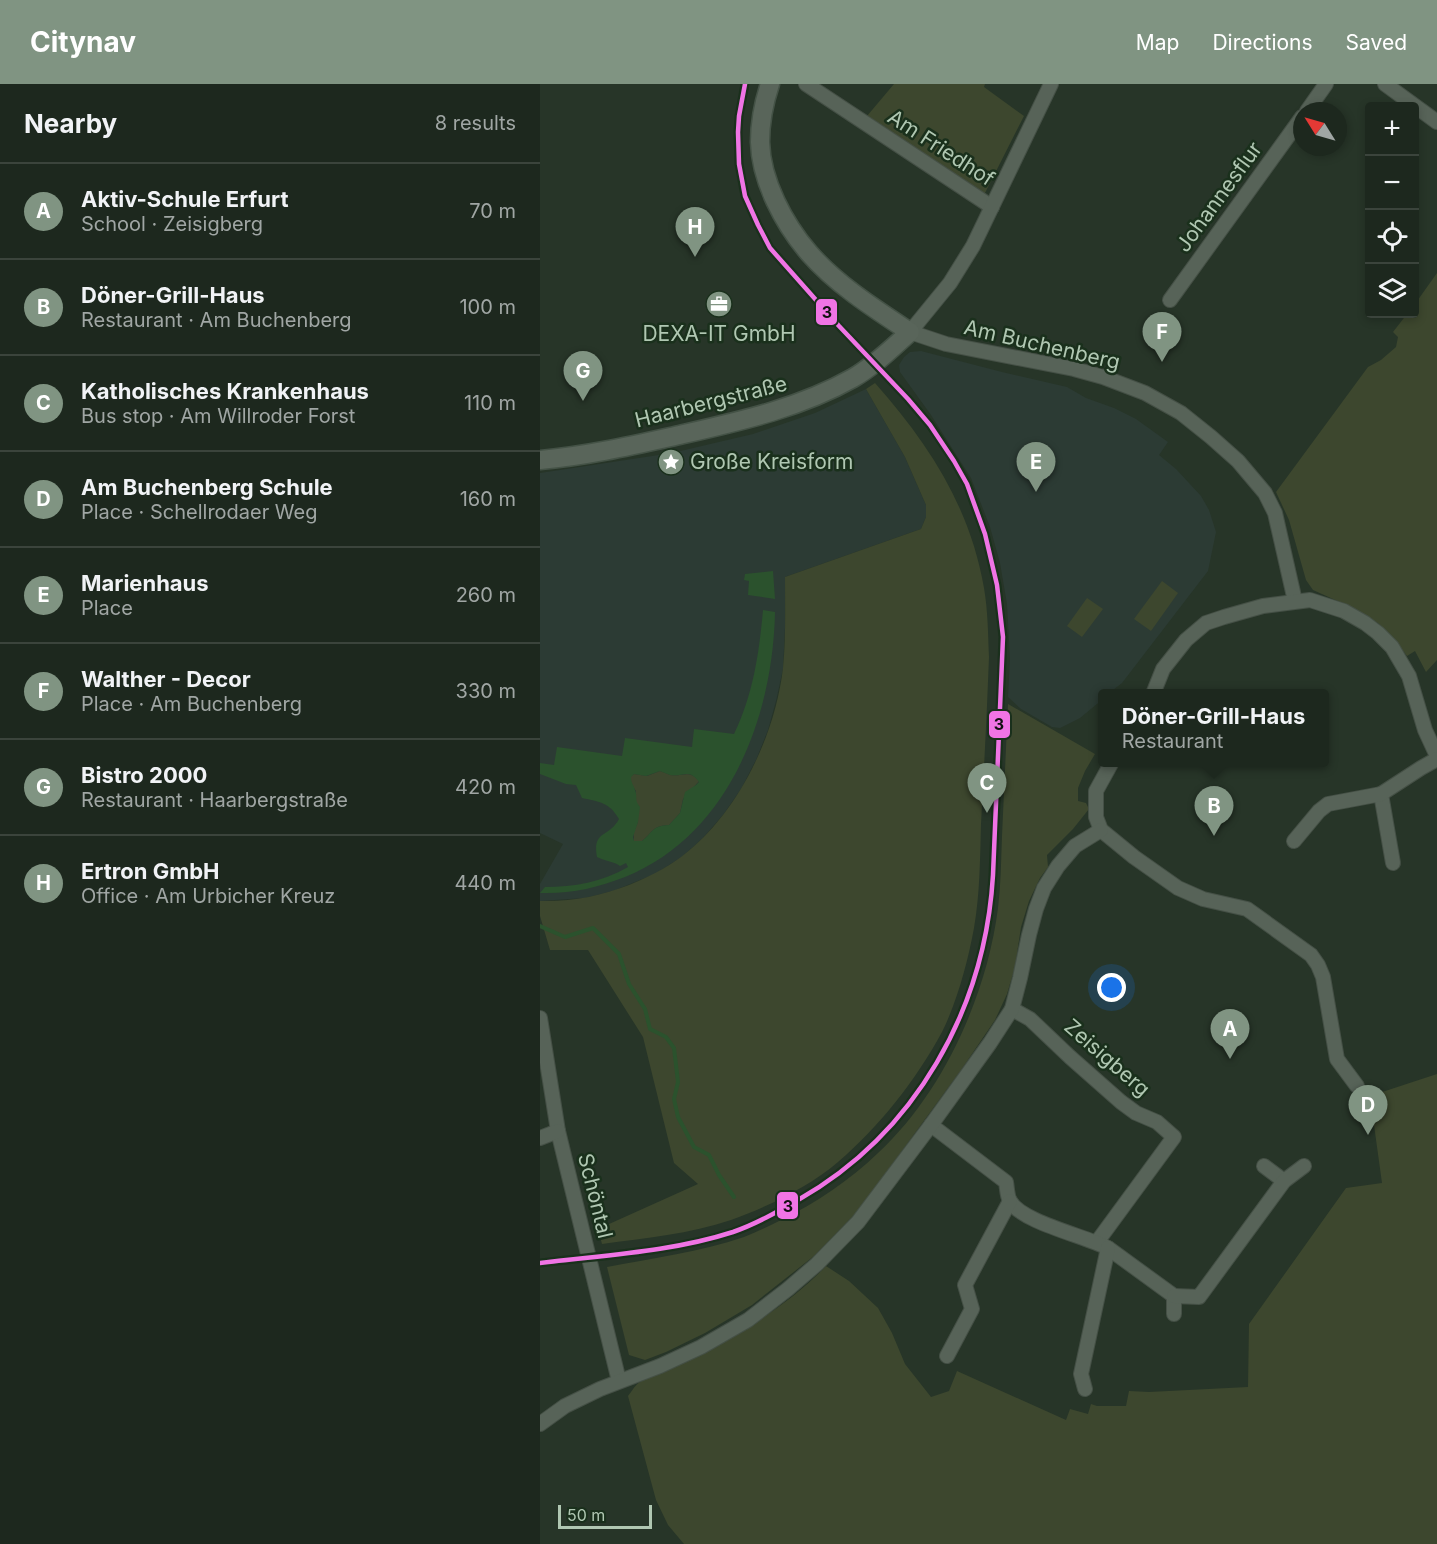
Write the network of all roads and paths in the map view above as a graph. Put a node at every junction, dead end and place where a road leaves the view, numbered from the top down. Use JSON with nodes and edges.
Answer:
{"nodes":[{"id":1,"x":770,"y":84,"type":"edge"},
{"id":2,"x":806,"y":84,"type":"edge"},
{"id":3,"x":1052,"y":84,"type":"edge"},
{"id":4,"x":1326,"y":84,"type":"edge"},
{"id":5,"x":1385,"y":84,"type":"edge"},
{"id":6,"x":1313,"y":102,"type":"edge"},
{"id":7,"x":1437,"y":123,"type":"edge"},
{"id":8,"x":1293,"y":129,"type":"edge"},
{"id":9,"x":992,"y":207,"type":"junction"},
{"id":10,"x":1170,"y":300,"type":"dead end"},
{"id":11,"x":910,"y":332,"type":"junction"},
{"id":12,"x":540,"y":460,"type":"edge"},
{"id":13,"x":1296,"y":601,"type":"junction"},
{"id":14,"x":1155,"y":689,"type":"edge"},
{"id":15,"x":1437,"y":758,"type":"edge"},
{"id":16,"x":1109,"y":767,"type":"edge"},
{"id":17,"x":1381,"y":794,"type":"junction"},
{"id":18,"x":1101,"y":830,"type":"junction"},
{"id":19,"x":1294,"y":841,"type":"dead end"},
{"id":20,"x":1393,"y":863,"type":"dead end"},
{"id":21,"x":1012,"y":1009,"type":"junction"},
{"id":22,"x":540,"y":1018,"type":"edge"},
{"id":23,"x":1358,"y":1086,"type":"dead end"},
{"id":24,"x":931,"y":1125,"type":"junction"},
{"id":25,"x":558,"y":1131,"type":"junction"},
{"id":26,"x":540,"y":1138,"type":"edge"},
{"id":27,"x":1264,"y":1166,"type":"dead end"},
{"id":28,"x":1304,"y":1166,"type":"dead end"},
{"id":29,"x":1284,"y":1182,"type":"junction"},
{"id":30,"x":1010,"y":1201,"type":"junction"},
{"id":31,"x":1102,"y":1245,"type":"junction"},
{"id":32,"x":1174,"y":1296,"type":"junction"},
{"id":33,"x":1174,"y":1314,"type":"dead end"},
{"id":34,"x":947,"y":1356,"type":"dead end"},
{"id":35,"x":619,"y":1381,"type":"junction"},
{"id":36,"x":1084,"y":1389,"type":"dead end"},
{"id":37,"x":540,"y":1424,"type":"edge"}],
"edges":[{"from":1,"to":11,"type":"main road"},
{"from":2,"to":9,"type":"street","name":"Am Friedhof"},
{"from":3,"to":9,"type":"street","name":"Haarbergstraße"},
{"from":4,"to":6,"type":"street"},
{"from":5,"to":7,"type":"street"},
{"from":8,"to":10,"type":"street","name":"Johannesflur"},
{"from":9,"to":11,"type":"street","name":"Haarbergstraße"},
{"from":11,"to":12,"type":"main road","name":"Haarbergstraße"},
{"from":11,"to":13,"type":"street","name":"Am Buchenberg"},
{"from":13,"to":14,"type":"street"},
{"from":13,"to":15,"type":"street"},
{"from":15,"to":17,"type":"street"},
{"from":16,"to":18,"type":"street"},
{"from":17,"to":19,"type":"street"},
{"from":17,"to":20,"type":"street"},
{"from":18,"to":21,"type":"street"},
{"from":18,"to":23,"type":"street"},
{"from":21,"to":24,"type":"street"},
{"from":21,"to":31,"type":"street","name":"Zeisigberg"},
{"from":22,"to":25,"type":"street","name":"Schöntal"},
{"from":24,"to":30,"type":"street"},
{"from":24,"to":35,"type":"street"},
{"from":25,"to":26,"type":"street"},
{"from":25,"to":35,"type":"street","name":"Schöntal"},
{"from":27,"to":29,"type":"street"},
{"from":28,"to":29,"type":"street"},
{"from":29,"to":32,"type":"street"},
{"from":30,"to":31,"type":"street"},
{"from":30,"to":34,"type":"street"},
{"from":31,"to":32,"type":"street"},
{"from":31,"to":36,"type":"street"},
{"from":32,"to":33,"type":"street"},
{"from":35,"to":37,"type":"street"}]}
